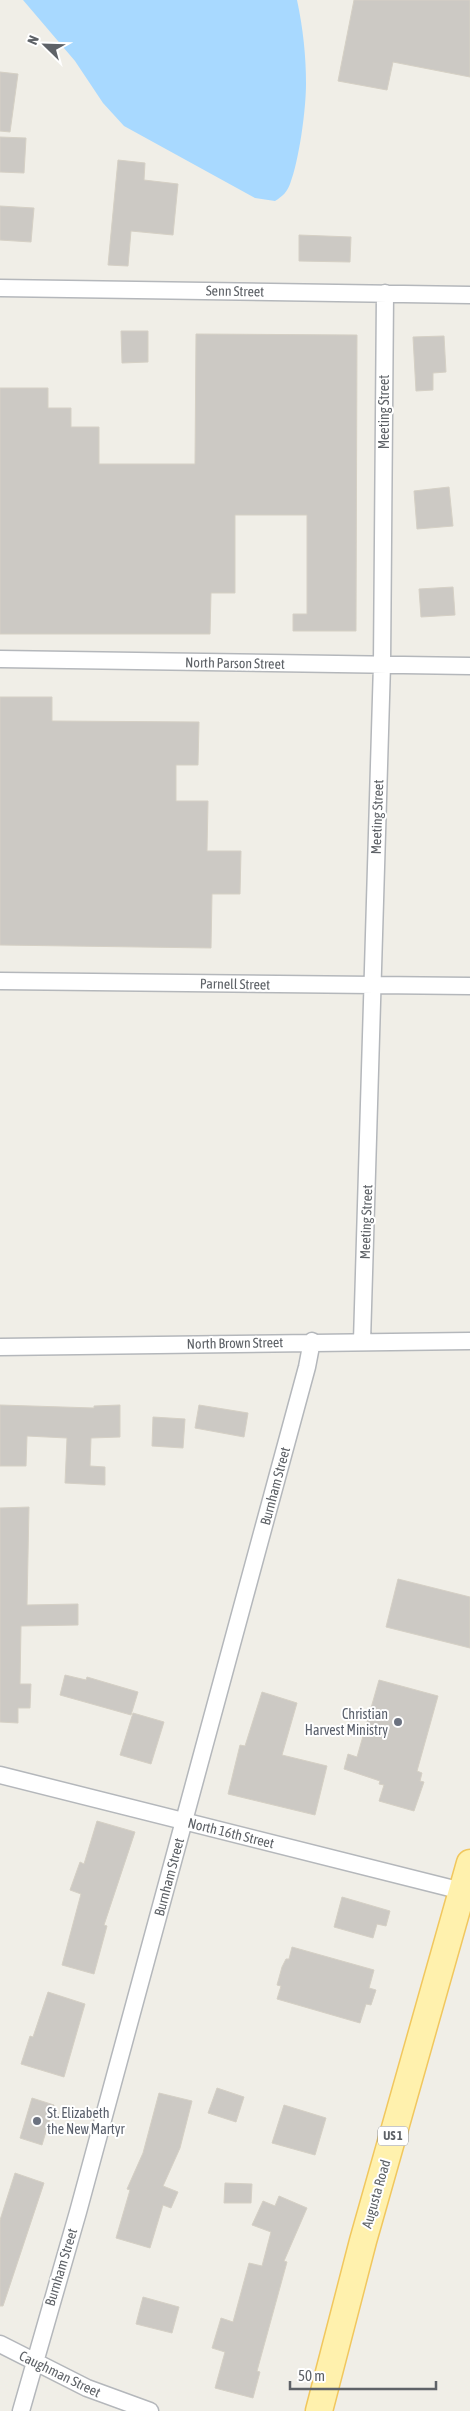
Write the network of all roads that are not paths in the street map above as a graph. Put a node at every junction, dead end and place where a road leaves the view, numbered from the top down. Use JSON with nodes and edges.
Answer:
{"nodes":[{"id":1,"x":0,"y":288,"type":"edge"},
{"id":2,"x":385,"y":293,"type":"junction"},
{"id":3,"x":470,"y":295,"type":"edge"},
{"id":4,"x":0,"y":658,"type":"edge"},
{"id":5,"x":382,"y":664,"type":"junction"},
{"id":6,"x":470,"y":666,"type":"edge"},
{"id":7,"x":0,"y":981,"type":"edge"},
{"id":8,"x":373,"y":986,"type":"junction"},
{"id":9,"x":470,"y":986,"type":"edge"},
{"id":10,"x":312,"y":1341,"type":"junction"},
{"id":11,"x":362,"y":1341,"type":"junction"},
{"id":12,"x":470,"y":1341,"type":"edge"},
{"id":13,"x":0,"y":1347,"type":"edge"},
{"id":14,"x":0,"y":1775,"type":"edge"},
{"id":15,"x":185,"y":1821,"type":"junction"},
{"id":16,"x":467,"y":1874,"type":"edge"},
{"id":17,"x":0,"y":2344,"type":"edge"},
{"id":18,"x":35,"y":2361,"type":"junction"},
{"id":19,"x":21,"y":2411,"type":"edge"},
{"id":20,"x":150,"y":2411,"type":"edge"},
{"id":21,"x":318,"y":2411,"type":"edge"}],
"edges":[{"from":1,"to":2,"type":"street","name":"Senn Street"},
{"from":2,"to":3,"type":"street","name":"Senn Street"},
{"from":2,"to":5,"type":"street","name":"Meeting Street"},
{"from":4,"to":5,"type":"street","name":"North Parson Street"},
{"from":5,"to":6,"type":"street","name":"North Parson Street"},
{"from":5,"to":8,"type":"street","name":"Meeting Street"},
{"from":7,"to":8,"type":"street","name":"Parnell Street"},
{"from":8,"to":9,"type":"street","name":"Parnell Street"},
{"from":8,"to":11,"type":"street","name":"Meeting Street"},
{"from":10,"to":11,"type":"street","name":"North Brown Street"},
{"from":10,"to":13,"type":"street","name":"North Brown Street"},
{"from":10,"to":15,"type":"street","name":"Burnham Street"},
{"from":11,"to":12,"type":"street","name":"North Brown Street"},
{"from":14,"to":15,"type":"street","name":"North 16th Street"},
{"from":15,"to":16,"type":"street","name":"North 16th Street"},
{"from":15,"to":18,"type":"street","name":"Burnham Street"},
{"from":16,"to":21,"type":"main road","name":"Augusta Road","number":"US 1"},
{"from":17,"to":18,"type":"street","name":"Caughman Street"},
{"from":18,"to":19,"type":"street","name":"Burnham Street"},
{"from":18,"to":20,"type":"street","name":"Caughman Street"}]}
